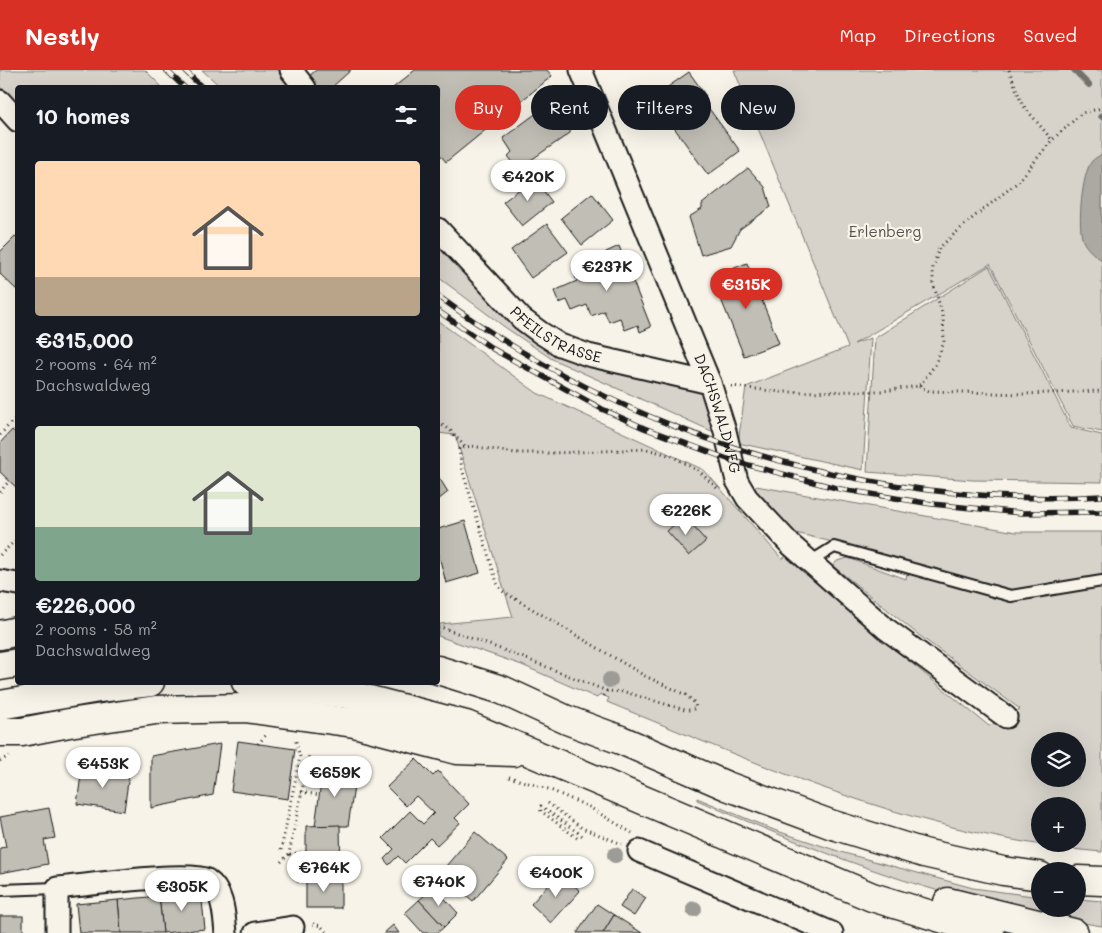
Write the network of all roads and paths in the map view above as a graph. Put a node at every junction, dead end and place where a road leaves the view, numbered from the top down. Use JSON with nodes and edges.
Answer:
{"nodes":[{"id":1,"x":291,"y":70,"type":"edge"},
{"id":2,"x":581,"y":70,"type":"edge"},
{"id":3,"x":1009,"y":70,"type":"edge"},
{"id":4,"x":302,"y":85,"type":"edge"},
{"id":5,"x":0,"y":101,"type":"edge"},
{"id":6,"x":1102,"y":108,"type":"edge"},
{"id":7,"x":15,"y":118,"type":"edge"},
{"id":8,"x":1052,"y":140,"type":"junction"},
{"id":9,"x":440,"y":231,"type":"edge"},
{"id":10,"x":710,"y":383,"type":"junction"},
{"id":11,"x":919,"y":386,"type":"junction"},
{"id":12,"x":1102,"y":392,"type":"edge"},
{"id":13,"x":15,"y":418,"type":"edge"},
{"id":14,"x":440,"y":424,"type":"edge"},
{"id":15,"x":0,"y":435,"type":"edge"},
{"id":16,"x":466,"y":448,"type":"junction"},
{"id":17,"x":10,"y":481,"type":"dead end"},
{"id":18,"x":720,"y":491,"type":"dead end"},
{"id":19,"x":0,"y":492,"type":"edge"},
{"id":20,"x":15,"y":541,"type":"edge"},
{"id":21,"x":0,"y":555,"type":"edge"},
{"id":22,"x":810,"y":562,"type":"junction"},
{"id":23,"x":0,"y":581,"type":"edge"},
{"id":24,"x":1102,"y":581,"type":"edge"},
{"id":25,"x":15,"y":584,"type":"edge"},
{"id":26,"x":440,"y":627,"type":"edge"},
{"id":27,"x":15,"y":664,"type":"edge"},
{"id":28,"x":0,"y":666,"type":"edge"},
{"id":29,"x":440,"y":671,"type":"edge"},
{"id":30,"x":105,"y":685,"type":"edge"},
{"id":31,"x":271,"y":685,"type":"edge"},
{"id":32,"x":358,"y":685,"type":"edge"},
{"id":33,"x":606,"y":691,"type":"junction"},
{"id":34,"x":604,"y":696,"type":"dead end"},
{"id":35,"x":0,"y":705,"type":"edge"},
{"id":36,"x":1006,"y":717,"type":"tunnel mouth"},
{"id":37,"x":269,"y":731,"type":"dead end"},
{"id":38,"x":290,"y":734,"type":"dead end"},
{"id":39,"x":9,"y":741,"type":"edge"},
{"id":40,"x":258,"y":744,"type":"dead end"},
{"id":41,"x":528,"y":753,"type":"junction"},
{"id":42,"x":309,"y":756,"type":"dead end"},
{"id":43,"x":0,"y":761,"type":"edge"},
{"id":44,"x":501,"y":774,"type":"dead end"},
{"id":45,"x":302,"y":792,"type":"junction"},
{"id":46,"x":319,"y":795,"type":"dead end"},
{"id":47,"x":548,"y":804,"type":"dead end"},
{"id":48,"x":584,"y":837,"type":"dead end"},
{"id":49,"x":577,"y":838,"type":"dead end"},
{"id":50,"x":281,"y":850,"type":"dead end"},
{"id":51,"x":639,"y":851,"type":"junction"},
{"id":52,"x":306,"y":852,"type":"dead end"},
{"id":53,"x":289,"y":854,"type":"junction"},
{"id":54,"x":280,"y":862,"type":"dead end"},
{"id":55,"x":1031,"y":875,"type":"edge"},
{"id":56,"x":1086,"y":880,"type":"edge"},
{"id":57,"x":306,"y":881,"type":"dead end"},
{"id":58,"x":1102,"y":881,"type":"edge"},
{"id":59,"x":57,"y":888,"type":"junction"},
{"id":60,"x":0,"y":890,"type":"edge"},
{"id":61,"x":293,"y":927,"type":"dead end"},
{"id":62,"x":57,"y":933,"type":"edge"},
{"id":63,"x":226,"y":933,"type":"edge"},
{"id":64,"x":255,"y":933,"type":"edge"},
{"id":65,"x":832,"y":933,"type":"edge"},
{"id":66,"x":990,"y":933,"type":"edge"},
{"id":67,"x":1074,"y":933,"type":"edge"}],
"edges":[{"from":1,"to":4,"type":"street"},
{"from":2,"to":10,"type":"street","name":"DACHSWALDWEG"},
{"from":3,"to":8,"type":"path"},
{"from":5,"to":7,"type":"street"},
{"from":6,"to":8,"type":"path"},
{"from":8,"to":11,"type":"path"},
{"from":9,"to":10,"type":"street","name":"PFEILSTRASSE"},
{"from":10,"to":11,"type":"path"},
{"from":10,"to":22,"type":"street","name":"DACHSWALDWEG"},
{"from":11,"to":12,"type":"path"},
{"from":13,"to":15,"type":"path"},
{"from":14,"to":16,"type":"path"},
{"from":16,"to":18,"type":"path"},
{"from":16,"to":33,"type":"path"},
{"from":17,"to":19,"type":"path"},
{"from":20,"to":21,"type":"path"},
{"from":22,"to":24,"type":"lane"},
{"from":22,"to":36,"type":"street","name":"DACHSWALDWEG"},
{"from":23,"to":25,"type":"street"},
{"from":26,"to":33,"type":"path"},
{"from":27,"to":28,"type":"highway"},
{"from":29,"to":55,"type":"highway"},
{"from":30,"to":35,"type":"highway"},
{"from":31,"to":41,"type":"highway"},
{"from":32,"to":67,"type":"highway"},
{"from":33,"to":34,"type":"path"},
{"from":37,"to":40,"type":"path"},
{"from":38,"to":50,"type":"path"},
{"from":39,"to":41,"type":"highway"},
{"from":39,"to":43,"type":"path"},
{"from":41,"to":66,"type":"highway"},
{"from":42,"to":45,"type":"path"},
{"from":44,"to":51,"type":"path"},
{"from":45,"to":46,"type":"path"},
{"from":45,"to":53,"type":"path"},
{"from":47,"to":51,"type":"path"},
{"from":48,"to":49,"type":"path"},
{"from":51,"to":65,"type":"street"},
{"from":52,"to":53,"type":"path"},
{"from":53,"to":54,"type":"path"},
{"from":53,"to":57,"type":"path"},
{"from":56,"to":58,"type":"highway"},
{"from":59,"to":60,"type":"lane"},
{"from":59,"to":62,"type":"street"},
{"from":59,"to":63,"type":"street"},
{"from":61,"to":64,"type":"street"}]}
